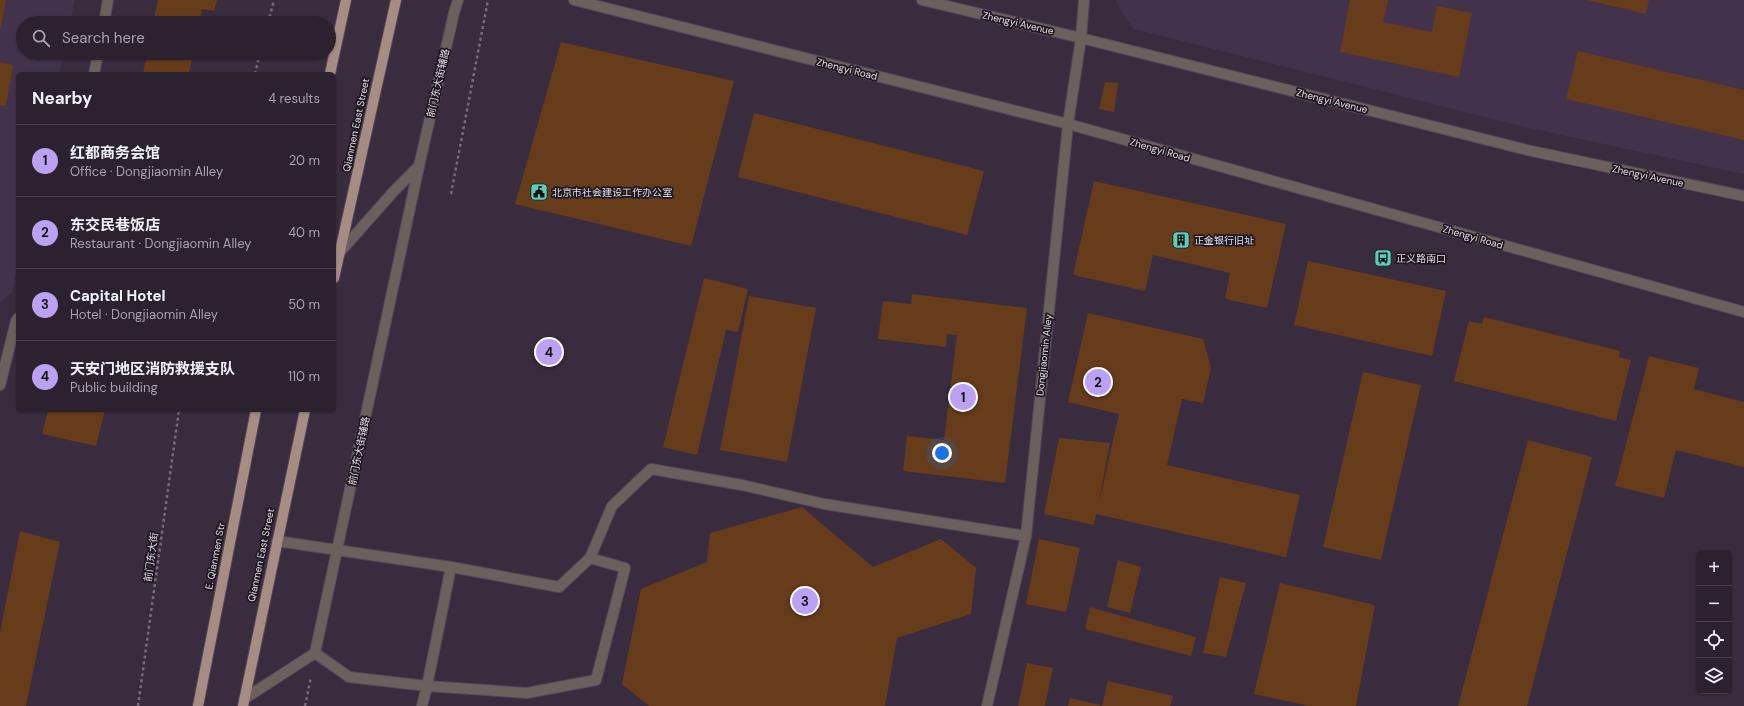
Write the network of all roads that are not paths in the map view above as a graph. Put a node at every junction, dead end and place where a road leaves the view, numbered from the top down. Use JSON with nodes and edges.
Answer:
{"nodes":[{"id":1,"x":108,"y":0,"type":"edge"},
{"id":2,"x":346,"y":0,"type":"edge"},
{"id":3,"x":396,"y":0,"type":"edge"},
{"id":4,"x":458,"y":0,"type":"edge"},
{"id":5,"x":574,"y":0,"type":"edge"},
{"id":6,"x":922,"y":0,"type":"edge"},
{"id":7,"x":1084,"y":0,"type":"edge"},
{"id":8,"x":105,"y":16,"type":"edge"},
{"id":9,"x":1081,"y":38,"type":"junction"},
{"id":10,"x":336,"y":46,"type":"edge"},
{"id":11,"x":97,"y":60,"type":"edge"},
{"id":12,"x":333,"y":60,"type":"edge"},
{"id":13,"x":94,"y":72,"type":"edge"},
{"id":14,"x":330,"y":72,"type":"edge"},
{"id":15,"x":1068,"y":124,"type":"junction"},
{"id":16,"x":419,"y":166,"type":"junction"},
{"id":17,"x":1744,"y":196,"type":"edge"},
{"id":18,"x":340,"y":252,"type":"junction"},
{"id":19,"x":336,"y":269,"type":"edge"},
{"id":20,"x":1744,"y":312,"type":"edge"},
{"id":21,"x":16,"y":320,"type":"edge"},
{"id":22,"x":0,"y":384,"type":"edge"},
{"id":23,"x":256,"y":412,"type":"edge"},
{"id":24,"x":305,"y":412,"type":"edge"},
{"id":25,"x":1026,"y":536,"type":"junction"},
{"id":26,"x":277,"y":541,"type":"junction"},
{"id":27,"x":338,"y":550,"type":"junction"},
{"id":28,"x":590,"y":558,"type":"junction"},
{"id":29,"x":452,"y":567,"type":"junction"},
{"id":30,"x":315,"y":653,"type":"junction"},
{"id":31,"x":427,"y":686,"type":"junction"},
{"id":32,"x":243,"y":702,"type":"edge"},
{"id":33,"x":198,"y":706,"type":"edge"},
{"id":34,"x":422,"y":706,"type":"edge"},
{"id":35,"x":987,"y":706,"type":"edge"}],
"edges":[{"from":1,"to":8,"type":"street"},
{"from":2,"to":10,"type":"main road"},
{"from":3,"to":18,"type":"main road","name":"Qianmen East Street"},
{"from":4,"to":16,"type":"street","name":"前门东大街辅路"},
{"from":5,"to":15,"type":"street","name":"Zhengyi Road"},
{"from":6,"to":9,"type":"street","name":"Zhengyi Avenue"},
{"from":7,"to":9,"type":"street","name":"Dongjiaomin Alley"},
{"from":9,"to":15,"type":"street","name":"Dongjiaomin Alley"},
{"from":9,"to":17,"type":"street","name":"Zhengyi Avenue"},
{"from":11,"to":13,"type":"street"},
{"from":12,"to":14,"type":"main road"},
{"from":15,"to":20,"type":"street","name":"Zhengyi Road"},
{"from":15,"to":25,"type":"street","name":"Dongjiaomin Alley"},
{"from":16,"to":18,"type":"street"},
{"from":16,"to":27,"type":"street","name":"前门东大街辅路"},
{"from":18,"to":19,"type":"main road","name":"Qianmen East Street"},
{"from":21,"to":22,"type":"street"},
{"from":23,"to":33,"type":"main road","name":"E. Qianmen Str"},
{"from":24,"to":26,"type":"main road","name":"Qianmen East Street"},
{"from":25,"to":28,"type":"street"},
{"from":25,"to":35,"type":"street","name":"Dongjiaomin Alley"},
{"from":26,"to":27,"type":"street"},
{"from":26,"to":32,"type":"main road","name":"Qianmen East Street"},
{"from":27,"to":29,"type":"street"},
{"from":27,"to":30,"type":"street","name":"前门东大街辅路"},
{"from":28,"to":29,"type":"street"},
{"from":28,"to":31,"type":"street"},
{"from":29,"to":31,"type":"street"},
{"from":30,"to":31,"type":"street"},
{"from":30,"to":32,"type":"street"},
{"from":31,"to":34,"type":"street"}]}
